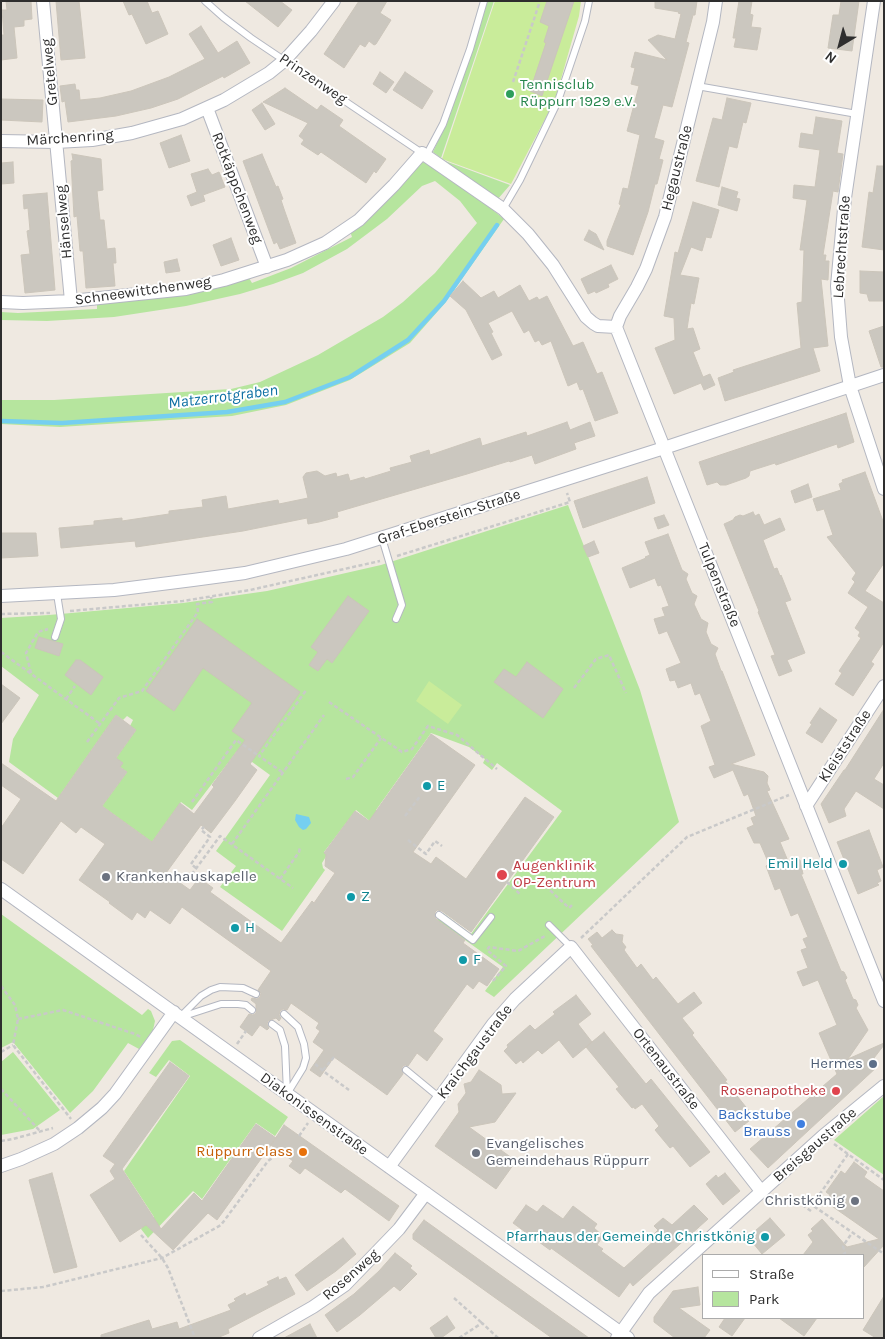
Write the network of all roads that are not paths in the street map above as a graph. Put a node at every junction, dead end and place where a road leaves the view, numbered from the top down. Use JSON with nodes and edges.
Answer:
{"nodes":[{"id":1,"x":43,"y":1,"type":"edge"},
{"id":2,"x":205,"y":1,"type":"edge"},
{"id":3,"x":334,"y":1,"type":"edge"},
{"id":4,"x":484,"y":1,"type":"edge"},
{"id":5,"x":590,"y":1,"type":"edge"},
{"id":6,"x":716,"y":1,"type":"edge"},
{"id":7,"x":874,"y":1,"type":"edge"},
{"id":8,"x":285,"y":60,"type":"junction"},
{"id":9,"x":697,"y":86,"type":"junction"},
{"id":10,"x":207,"y":108,"type":"junction"},
{"id":11,"x":857,"y":114,"type":"junction"},
{"id":12,"x":1,"y":141,"type":"edge"},
{"id":13,"x":56,"y":142,"type":"junction"},
{"id":14,"x":424,"y":154,"type":"junction"},
{"id":15,"x":503,"y":209,"type":"junction"},
{"id":16,"x":267,"y":267,"type":"junction"},
{"id":17,"x":1,"y":302,"type":"edge"},
{"id":18,"x":71,"y":302,"type":"junction"},
{"id":19,"x":616,"y":327,"type":"junction"},
{"id":20,"x":884,"y":375,"type":"edge"},
{"id":21,"x":850,"y":386,"type":"junction"},
{"id":22,"x":664,"y":448,"type":"junction"},
{"id":23,"x":884,"y":489,"type":"edge"},
{"id":24,"x":382,"y":538,"type":"junction"},
{"id":25,"x":57,"y":594,"type":"junction"},
{"id":26,"x":1,"y":596,"type":"edge"},
{"id":27,"x":396,"y":619,"type":"dead end"},
{"id":28,"x":55,"y":637,"type":"dead end"},
{"id":29,"x":884,"y":686,"type":"edge"},
{"id":30,"x":806,"y":806,"type":"junction"},
{"id":31,"x":1,"y":889,"type":"edge"},
{"id":32,"x":439,"y":915,"type":"dead end"},
{"id":33,"x":490,"y":917,"type":"dead end"},
{"id":34,"x":549,"y":925,"type":"dead end"},
{"id":35,"x":571,"y":947,"type":"junction"},
{"id":36,"x":256,"y":994,"type":"dead end"},
{"id":37,"x":884,"y":1001,"type":"edge"},
{"id":38,"x":252,"y":1010,"type":"dead end"},
{"id":39,"x":284,"y":1014,"type":"dead end"},
{"id":40,"x":177,"y":1015,"type":"junction"},
{"id":41,"x":272,"y":1024,"type":"dead end"},
{"id":42,"x":406,"y":1070,"type":"dead end"},
{"id":43,"x":884,"y":1086,"type":"edge"},
{"id":44,"x":287,"y":1094,"type":"junction"},
{"id":45,"x":440,"y":1098,"type":"junction"},
{"id":46,"x":1,"y":1166,"type":"edge"},
{"id":47,"x":389,"y":1167,"type":"junction"},
{"id":48,"x":761,"y":1191,"type":"junction"},
{"id":49,"x":426,"y":1193,"type":"junction"},
{"id":50,"x":622,"y":1336,"type":"edge"},
{"id":51,"x":260,"y":1338,"type":"edge"}],
"edges":[{"from":1,"to":13,"type":"street","name":"Gretelweg"},
{"from":2,"to":8,"type":"lane","name":"Prinzenweg"},
{"from":3,"to":8,"type":"street","name":"Märchenring"},
{"from":4,"to":14,"type":"lane","name":"Schneewittchenweg"},
{"from":5,"to":15,"type":"lane"},
{"from":6,"to":9,"type":"street","name":"Hegaustraße"},
{"from":7,"to":11,"type":"street","name":"Lebrechtstraße"},
{"from":8,"to":10,"type":"street","name":"Märchenring"},
{"from":8,"to":14,"type":"lane","name":"Prinzenweg"},
{"from":9,"to":11,"type":"lane"},
{"from":9,"to":19,"type":"street","name":"Hegaustraße"},
{"from":10,"to":13,"type":"street","name":"Märchenring"},
{"from":10,"to":16,"type":"street","name":"Rotkäppchenweg"},
{"from":11,"to":21,"type":"street","name":"Lebrechtstraße"},
{"from":12,"to":13,"type":"street","name":"Märchenring"},
{"from":13,"to":18,"type":"street","name":"Hänselweg"},
{"from":14,"to":15,"type":"street"},
{"from":14,"to":16,"type":"street","name":"Schneewittchenweg"},
{"from":15,"to":19,"type":"street"},
{"from":16,"to":18,"type":"street","name":"Schneewittchenweg"},
{"from":17,"to":18,"type":"street","name":"Schneewittchenweg"},
{"from":19,"to":22,"type":"street","name":"Tulpenstraße"},
{"from":20,"to":21,"type":"street","name":"Graf-Eberstein-Straße"},
{"from":21,"to":22,"type":"street","name":"Graf-Eberstein-Straße"},
{"from":21,"to":23,"type":"street","name":"Lebrechtstraße"},
{"from":22,"to":24,"type":"street","name":"Graf-Eberstein-Straße"},
{"from":22,"to":30,"type":"street","name":"Tulpenstraße"},
{"from":24,"to":25,"type":"street","name":"Graf-Eberstein-Straße"},
{"from":24,"to":27,"type":"lane"},
{"from":25,"to":26,"type":"street","name":"Graf-Eberstein-Straße"},
{"from":25,"to":28,"type":"lane"},
{"from":29,"to":30,"type":"street","name":"Kleiststraße"},
{"from":30,"to":37,"type":"street","name":"Tulpenstraße"},
{"from":31,"to":40,"type":"street","name":"Diakonissenstraße"},
{"from":32,"to":33,"type":"lane"},
{"from":34,"to":35,"type":"lane"},
{"from":35,"to":45,"type":"street","name":"Kraichgaustraße"},
{"from":35,"to":48,"type":"street","name":"Ortenaustraße"},
{"from":36,"to":40,"type":"lane"},
{"from":38,"to":40,"type":"lane"},
{"from":39,"to":44,"type":"lane"},
{"from":40,"to":44,"type":"street","name":"Diakonissenstraße"},
{"from":40,"to":46,"type":"street"},
{"from":41,"to":44,"type":"lane"},
{"from":42,"to":45,"type":"lane"},
{"from":43,"to":48,"type":"street","name":"Breisgaustraße"},
{"from":44,"to":47,"type":"street","name":"Diakonissenstraße"},
{"from":45,"to":47,"type":"street","name":"Kraichgaustraße"},
{"from":47,"to":49,"type":"street","name":"Diakonissenstraße"},
{"from":48,"to":50,"type":"street","name":"Breisgaustraße"},
{"from":49,"to":50,"type":"street","name":"Diakonissenstraße"},
{"from":49,"to":51,"type":"street","name":"Rosenweg"}]}
